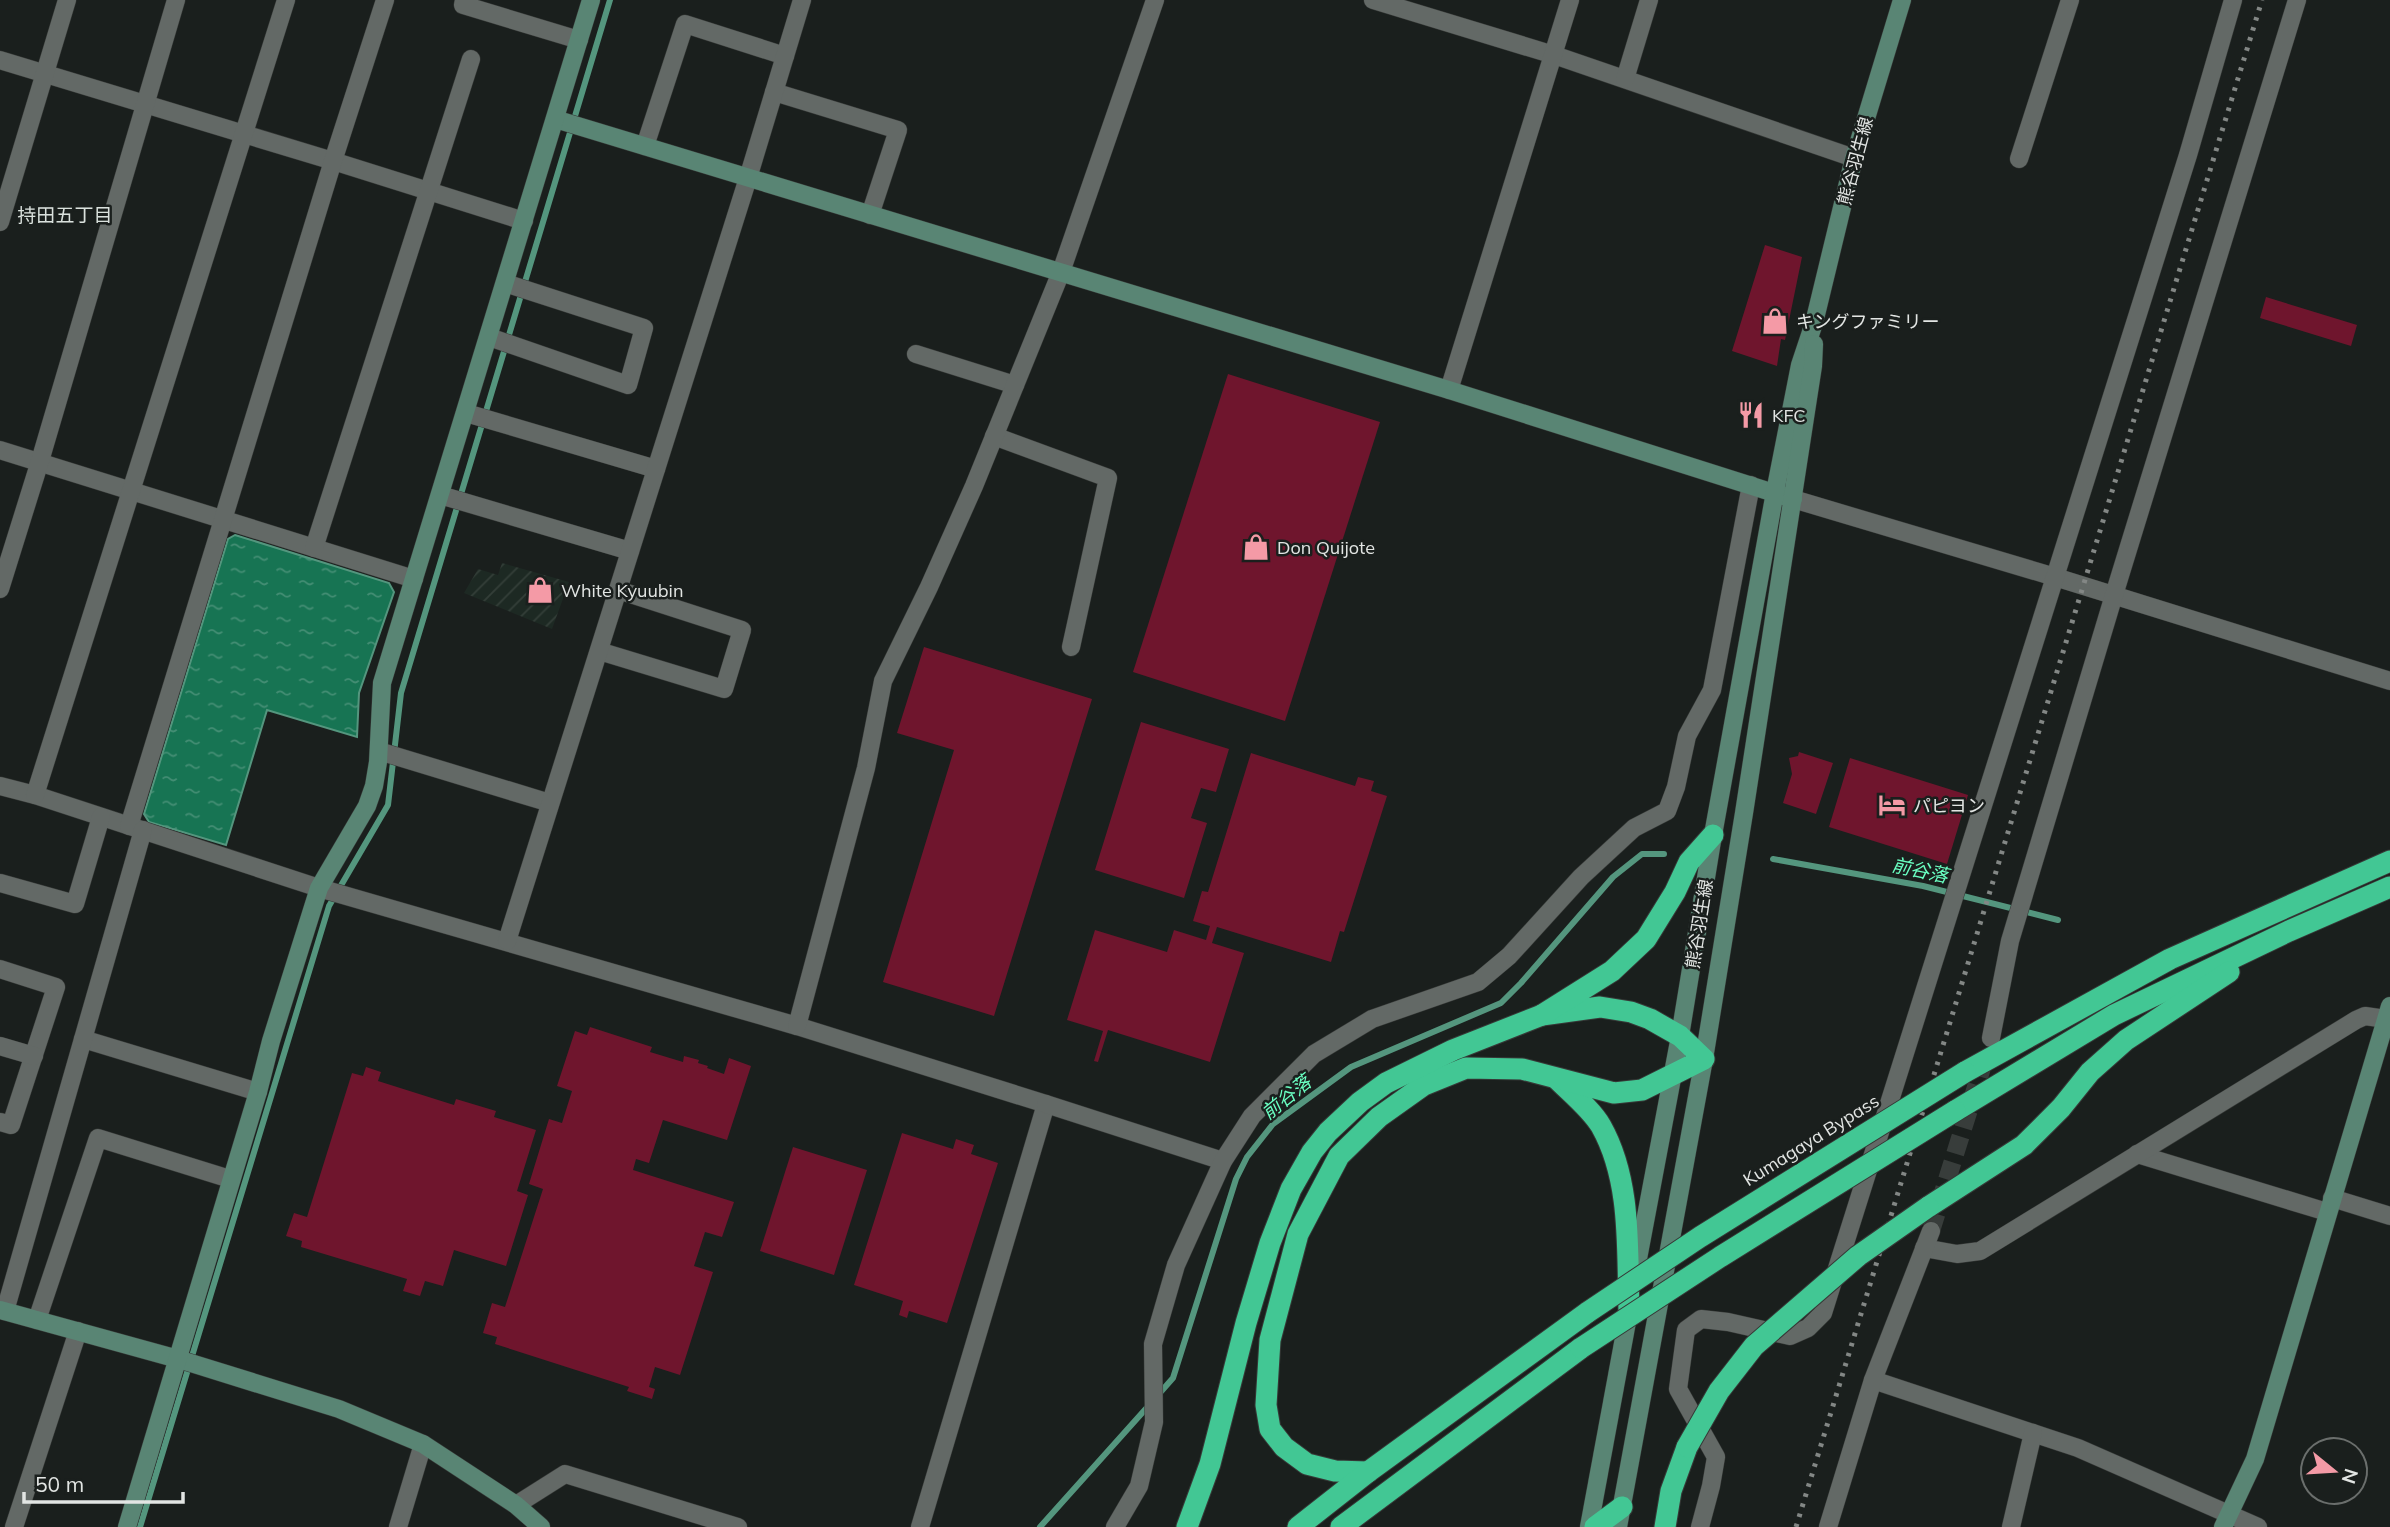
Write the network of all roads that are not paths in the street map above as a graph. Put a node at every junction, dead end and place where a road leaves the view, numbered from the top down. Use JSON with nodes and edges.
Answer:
{"nodes":[{"id":1,"x":66,"y":0,"type":"edge"},
{"id":2,"x":176,"y":0,"type":"edge"},
{"id":3,"x":286,"y":0,"type":"edge"},
{"id":4,"x":385,"y":0,"type":"edge"},
{"id":5,"x":464,"y":0,"type":"edge"},
{"id":6,"x":591,"y":0,"type":"edge"},
{"id":7,"x":802,"y":0,"type":"edge"},
{"id":8,"x":1155,"y":0,"type":"edge"},
{"id":9,"x":1373,"y":0,"type":"edge"},
{"id":10,"x":1570,"y":0,"type":"edge"},
{"id":11,"x":1649,"y":0,"type":"edge"},
{"id":12,"x":1902,"y":0,"type":"edge"},
{"id":13,"x":2070,"y":0,"type":"edge"},
{"id":14,"x":2233,"y":0,"type":"edge"},
{"id":15,"x":2297,"y":0,"type":"edge"},
{"id":16,"x":579,"y":40,"type":"junction"},
{"id":17,"x":1555,"y":55,"type":"junction"},
{"id":18,"x":785,"y":56,"type":"junction"},
{"id":19,"x":0,"y":60,"type":"edge"},
{"id":20,"x":471,"y":60,"type":"dead end"},
{"id":21,"x":45,"y":73,"type":"junction"},
{"id":22,"x":1625,"y":79,"type":"junction"},
{"id":23,"x":774,"y":92,"type":"junction"},
{"id":24,"x":145,"y":104,"type":"junction"},
{"id":25,"x":555,"y":119,"type":"junction"},
{"id":26,"x":244,"y":134,"type":"junction"},
{"id":27,"x":645,"y":146,"type":"junction"},
{"id":28,"x":1854,"y":158,"type":"junction"},
{"id":29,"x":2019,"y":159,"type":"dead end"},
{"id":30,"x":334,"y":161,"type":"junction"},
{"id":31,"x":748,"y":178,"type":"junction"},
{"id":32,"x":428,"y":191,"type":"junction"},
{"id":33,"x":870,"y":215,"type":"junction"},
{"id":34,"x":524,"y":221,"type":"junction"},
{"id":35,"x":0,"y":222,"type":"edge"},
{"id":36,"x":1061,"y":272,"type":"junction"},
{"id":37,"x":505,"y":282,"type":"junction"},
{"id":38,"x":1814,"y":323,"type":"junction"},
{"id":39,"x":489,"y":337,"type":"junction"},
{"id":40,"x":916,"y":354,"type":"dead end"},
{"id":41,"x":1015,"y":384,"type":"junction"},
{"id":42,"x":1449,"y":390,"type":"junction"},
{"id":43,"x":466,"y":413,"type":"junction"},
{"id":44,"x":994,"y":436,"type":"junction"},
{"id":45,"x":0,"y":450,"type":"edge"},
{"id":46,"x":40,"y":461,"type":"junction"},
{"id":47,"x":656,"y":469,"type":"junction"},
{"id":48,"x":1751,"y":485,"type":"junction"},
{"id":49,"x":131,"y":491,"type":"junction"},
{"id":50,"x":1775,"y":492,"type":"junction"},
{"id":51,"x":440,"y":495,"type":"junction"},
{"id":52,"x":1793,"y":499,"type":"junction"},
{"id":53,"x":223,"y":521,"type":"junction"},
{"id":54,"x":314,"y":548,"type":"junction"},
{"id":55,"x":630,"y":551,"type":"junction"},
{"id":56,"x":2055,"y":577,"type":"junction"},
{"id":57,"x":414,"y":579,"type":"junction"},
{"id":58,"x":0,"y":589,"type":"edge"},
{"id":59,"x":618,"y":590,"type":"junction"},
{"id":60,"x":2114,"y":595,"type":"junction"},
{"id":61,"x":1071,"y":647,"type":"dead end"},
{"id":62,"x":598,"y":651,"type":"junction"},
{"id":63,"x":2390,"y":681,"type":"edge"},
{"id":64,"x":379,"y":751,"type":"junction"},
{"id":65,"x":0,"y":786,"type":"edge"},
{"id":66,"x":35,"y":795,"type":"junction"},
{"id":67,"x":550,"y":803,"type":"junction"},
{"id":68,"x":101,"y":817,"type":"junction"},
{"id":69,"x":136,"y":828,"type":"junction"},
{"id":70,"x":1713,"y":835,"type":"junction"},
{"id":71,"x":2390,"y":861,"type":"edge"},
{"id":72,"x":0,"y":883,"type":"edge"},
{"id":73,"x":2390,"y":887,"type":"edge"},
{"id":74,"x":319,"y":888,"type":"junction"},
{"id":75,"x":2289,"y":931,"type":"junction"},
{"id":76,"x":507,"y":941,"type":"junction"},
{"id":77,"x":0,"y":969,"type":"edge"},
{"id":78,"x":2388,"y":1012,"type":"edge"},
{"id":79,"x":1542,"y":1015,"type":"junction"},
{"id":80,"x":797,"y":1026,"type":"junction"},
{"id":81,"x":1680,"y":1036,"type":"junction"},
{"id":82,"x":1991,"y":1038,"type":"tunnel mouth"},
{"id":83,"x":83,"y":1039,"type":"junction"},
{"id":84,"x":0,"y":1046,"type":"edge"},
{"id":85,"x":34,"y":1056,"type":"junction"},
{"id":86,"x":1704,"y":1059,"type":"junction"},
{"id":87,"x":1671,"y":1077,"type":"junction"},
{"id":88,"x":1556,"y":1078,"type":"junction"},
{"id":89,"x":258,"y":1092,"type":"junction"},
{"id":90,"x":1046,"y":1104,"type":"junction"},
{"id":91,"x":0,"y":1122,"type":"edge"},
{"id":92,"x":2137,"y":1154,"type":"junction"},
{"id":93,"x":1223,"y":1161,"type":"junction"},
{"id":94,"x":230,"y":1179,"type":"junction"},
{"id":95,"x":2330,"y":1205,"type":"junction"},
{"id":96,"x":2390,"y":1216,"type":"edge"},
{"id":97,"x":1931,"y":1231,"type":"tunnel mouth"},
{"id":98,"x":1924,"y":1248,"type":"junction"},
{"id":99,"x":2,"y":1310,"type":"edge"},
{"id":100,"x":1629,"y":1311,"type":"junction"},
{"id":101,"x":37,"y":1320,"type":"junction"},
{"id":102,"x":78,"y":1331,"type":"junction"},
{"id":103,"x":179,"y":1359,"type":"junction"},
{"id":104,"x":1873,"y":1380,"type":"junction"},
{"id":105,"x":2033,"y":1433,"type":"junction"},
{"id":106,"x":422,"y":1444,"type":"junction"},
{"id":107,"x":1368,"y":1472,"type":"junction"},
{"id":108,"x":516,"y":1505,"type":"junction"},
{"id":109,"x":1620,"y":1517,"type":"edge"},
{"id":110,"x":2227,"y":1520,"type":"edge"},
{"id":111,"x":14,"y":1527,"type":"edge"},
{"id":112,"x":127,"y":1527,"type":"edge"},
{"id":113,"x":398,"y":1527,"type":"edge"},
{"id":114,"x":541,"y":1527,"type":"edge"},
{"id":115,"x":738,"y":1527,"type":"edge"},
{"id":116,"x":920,"y":1527,"type":"edge"},
{"id":117,"x":1115,"y":1527,"type":"edge"},
{"id":118,"x":1187,"y":1527,"type":"edge"},
{"id":119,"x":1298,"y":1527,"type":"edge"},
{"id":120,"x":1341,"y":1527,"type":"edge"},
{"id":121,"x":1589,"y":1527,"type":"edge"},
{"id":122,"x":1595,"y":1527,"type":"edge"},
{"id":123,"x":1665,"y":1527,"type":"edge"},
{"id":124,"x":1700,"y":1527,"type":"edge"},
{"id":125,"x":1828,"y":1527,"type":"edge"},
{"id":126,"x":2011,"y":1527,"type":"edge"},
{"id":127,"x":2258,"y":1527,"type":"edge"}],
"edges":[{"from":1,"to":21,"type":"street"},
{"from":2,"to":24,"type":"street"},
{"from":3,"to":26,"type":"street"},
{"from":4,"to":30,"type":"street"},
{"from":5,"to":16,"type":"street"},
{"from":6,"to":16,"type":"street"},
{"from":7,"to":18,"type":"street"},
{"from":8,"to":36,"type":"street"},
{"from":9,"to":17,"type":"street"},
{"from":10,"to":17,"type":"street"},
{"from":11,"to":22,"type":"street"},
{"from":12,"to":28,"type":"street","name":"熊谷羽生線"},
{"from":13,"to":29,"type":"street"},
{"from":14,"to":56,"type":"street"},
{"from":15,"to":60,"type":"street"},
{"from":16,"to":25,"type":"street"},
{"from":17,"to":22,"type":"street"},
{"from":17,"to":42,"type":"street"},
{"from":18,"to":23,"type":"street"},
{"from":18,"to":27,"type":"street"},
{"from":19,"to":21,"type":"street"},
{"from":20,"to":32,"type":"street"},
{"from":21,"to":24,"type":"street"},
{"from":21,"to":35,"type":"street"},
{"from":22,"to":28,"type":"street"},
{"from":23,"to":31,"type":"street"},
{"from":23,"to":33,"type":"street"},
{"from":24,"to":26,"type":"street"},
{"from":24,"to":46,"type":"street"},
{"from":25,"to":27,"type":"street"},
{"from":25,"to":34,"type":"street"},
{"from":26,"to":30,"type":"street"},
{"from":26,"to":49,"type":"street"},
{"from":27,"to":31,"type":"street"},
{"from":28,"to":38,"type":"street","name":"熊谷羽生線"},
{"from":30,"to":32,"type":"street"},
{"from":30,"to":53,"type":"street"},
{"from":31,"to":33,"type":"street"},
{"from":31,"to":47,"type":"street"},
{"from":32,"to":34,"type":"street"},
{"from":32,"to":54,"type":"street"},
{"from":33,"to":36,"type":"street"},
{"from":34,"to":37,"type":"street"},
{"from":36,"to":41,"type":"street"},
{"from":36,"to":42,"type":"street"},
{"from":37,"to":39,"type":"street"},
{"from":37,"to":39,"type":"street"},
{"from":38,"to":50,"type":"street","name":"熊谷羽生線"},
{"from":38,"to":52,"type":"street","name":"熊谷羽生線"},
{"from":39,"to":43,"type":"street"},
{"from":40,"to":41,"type":"street"},
{"from":41,"to":44,"type":"street"},
{"from":42,"to":48,"type":"street"},
{"from":43,"to":47,"type":"street"},
{"from":43,"to":51,"type":"street"},
{"from":44,"to":61,"type":"street"},
{"from":44,"to":80,"type":"street"},
{"from":45,"to":46,"type":"street"},
{"from":46,"to":49,"type":"street"},
{"from":46,"to":58,"type":"street"},
{"from":47,"to":55,"type":"street"},
{"from":48,"to":50,"type":"street"},
{"from":48,"to":93,"type":"street"},
{"from":49,"to":53,"type":"street"},
{"from":49,"to":66,"type":"street"},
{"from":50,"to":52,"type":"street"},
{"from":50,"to":70,"type":"street","name":"熊谷羽生線"},
{"from":51,"to":55,"type":"street"},
{"from":51,"to":57,"type":"street"},
{"from":52,"to":56,"type":"street"},
{"from":52,"to":86,"type":"street","name":"熊谷羽生線"},
{"from":53,"to":54,"type":"street"},
{"from":53,"to":69,"type":"street"},
{"from":54,"to":57,"type":"street"},
{"from":55,"to":59,"type":"street"},
{"from":56,"to":60,"type":"street"},
{"from":56,"to":124,"type":"street"},
{"from":57,"to":64,"type":"street"},
{"from":59,"to":62,"type":"street"},
{"from":59,"to":62,"type":"street"},
{"from":60,"to":63,"type":"street"},
{"from":60,"to":82,"type":"street"},
{"from":62,"to":67,"type":"street"},
{"from":64,"to":67,"type":"street"},
{"from":64,"to":74,"type":"street"},
{"from":65,"to":66,"type":"street"},
{"from":66,"to":68,"type":"street"},
{"from":67,"to":76,"type":"street"},
{"from":68,"to":69,"type":"street"},
{"from":68,"to":72,"type":"street"},
{"from":69,"to":74,"type":"street"},
{"from":69,"to":83,"type":"street"},
{"from":70,"to":79,"type":"highway"},
{"from":70,"to":81,"type":"street","name":"熊谷羽生線"},
{"from":71,"to":107,"type":"highway","name":"Kumagaya Bypass","bridge":true},
{"from":73,"to":75,"type":"highway"},
{"from":74,"to":76,"type":"street"},
{"from":74,"to":89,"type":"street"},
{"from":75,"to":120,"type":"highway","bridge":true},
{"from":75,"to":123,"type":"highway","bridge":true},
{"from":76,"to":80,"type":"street"},
{"from":77,"to":85,"type":"street"},
{"from":78,"to":92,"type":"street"},
{"from":78,"to":95,"type":"street"},
{"from":79,"to":81,"type":"highway"},
{"from":79,"to":118,"type":"highway"},
{"from":80,"to":90,"type":"street"},
{"from":81,"to":86,"type":"highway"},
{"from":81,"to":87,"type":"street","name":"熊谷羽生線"},
{"from":83,"to":89,"type":"street"},
{"from":83,"to":99,"type":"street"},
{"from":84,"to":85,"type":"street"},
{"from":85,"to":91,"type":"street"},
{"from":86,"to":87,"type":"highway"},
{"from":86,"to":109,"type":"street","name":"熊谷羽生線"},
{"from":87,"to":88,"type":"highway"},
{"from":87,"to":100,"type":"street","name":"熊谷羽生線"},
{"from":88,"to":100,"type":"highway"},
{"from":88,"to":107,"type":"highway"},
{"from":89,"to":94,"type":"street"},
{"from":90,"to":93,"type":"street"},
{"from":90,"to":116,"type":"street"},
{"from":92,"to":95,"type":"street"},
{"from":92,"to":98,"type":"street"},
{"from":93,"to":117,"type":"street"},
{"from":94,"to":101,"type":"street"},
{"from":94,"to":103,"type":"street"},
{"from":95,"to":96,"type":"street"},
{"from":95,"to":110,"type":"street"},
{"from":97,"to":98,"type":"street"},
{"from":98,"to":104,"type":"street"},
{"from":99,"to":101,"type":"street"},
{"from":100,"to":121,"type":"street","name":"熊谷羽生線"},
{"from":101,"to":102,"type":"street"},
{"from":102,"to":103,"type":"street"},
{"from":102,"to":111,"type":"street"},
{"from":103,"to":106,"type":"street"},
{"from":103,"to":112,"type":"street"},
{"from":104,"to":105,"type":"street"},
{"from":104,"to":125,"type":"street"},
{"from":105,"to":110,"type":"street"},
{"from":105,"to":126,"type":"street"},
{"from":106,"to":108,"type":"street"},
{"from":106,"to":113,"type":"street"},
{"from":107,"to":119,"type":"highway","name":"Kumagaya Bypass"},
{"from":108,"to":114,"type":"street"},
{"from":108,"to":115,"type":"street"},
{"from":109,"to":122,"type":"highway"},
{"from":110,"to":127,"type":"street"}]}
